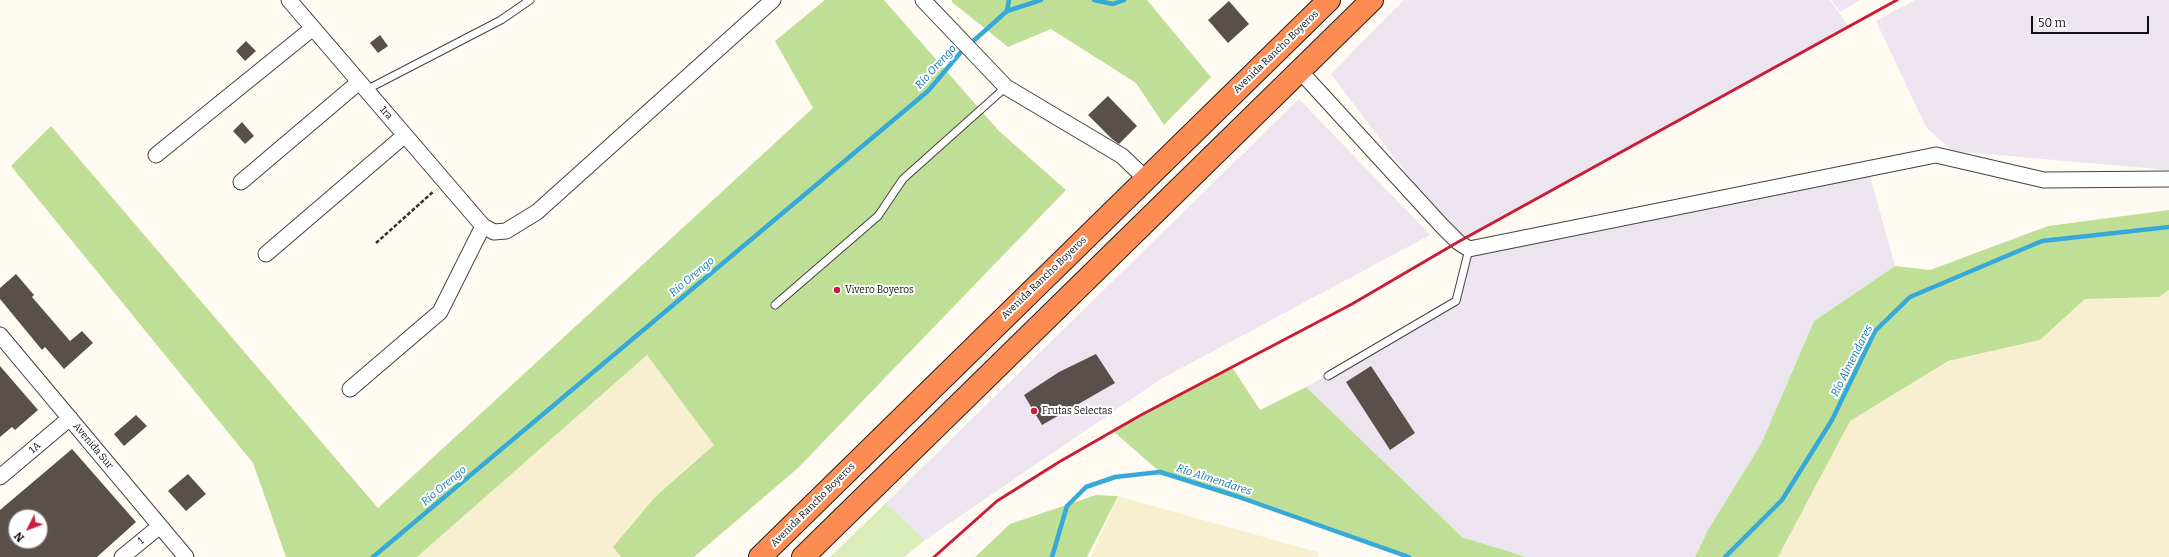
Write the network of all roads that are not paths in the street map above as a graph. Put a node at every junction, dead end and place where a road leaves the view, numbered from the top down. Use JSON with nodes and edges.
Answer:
{"nodes":[{"id":1,"x":289,"y":0,"type":"edge"},
{"id":2,"x":530,"y":0,"type":"edge"},
{"id":3,"x":773,"y":0,"type":"edge"},
{"id":4,"x":923,"y":0,"type":"edge"},
{"id":5,"x":1329,"y":0,"type":"edge"},
{"id":6,"x":1372,"y":0,"type":"edge"},
{"id":7,"x":313,"y":28,"type":"junction"},
{"id":8,"x":1300,"y":71,"type":"junction"},
{"id":9,"x":363,"y":86,"type":"junction"},
{"id":10,"x":1006,"y":87,"type":"junction"},
{"id":11,"x":405,"y":135,"type":"junction"},
{"id":12,"x":156,"y":155,"type":"dead end"},
{"id":13,"x":1145,"y":178,"type":"junction"},
{"id":14,"x":2169,"y":179,"type":"edge"},
{"id":15,"x":240,"y":182,"type":"dead end"},
{"id":16,"x":483,"y":226,"type":"junction"},
{"id":17,"x":1468,"y":249,"type":"junction"},
{"id":18,"x":266,"y":254,"type":"dead end"},
{"id":19,"x":775,"y":305,"type":"dead end"},
{"id":20,"x":0,"y":335,"type":"edge"},
{"id":21,"x":1328,"y":376,"type":"dead end"},
{"id":22,"x":350,"y":389,"type":"dead end"},
{"id":23,"x":70,"y":418,"type":"junction"},
{"id":24,"x":0,"y":477,"type":"edge"},
{"id":25,"x":160,"y":526,"type":"junction"},
{"id":26,"x":122,"y":557,"type":"edge"},
{"id":27,"x":186,"y":557,"type":"edge"},
{"id":28,"x":760,"y":557,"type":"edge"},
{"id":29,"x":803,"y":557,"type":"edge"}],
"edges":[{"from":1,"to":7,"type":"street","name":"1ra"},
{"from":2,"to":9,"type":"lane"},
{"from":3,"to":16,"type":"street"},
{"from":4,"to":10,"type":"street"},
{"from":5,"to":13,"type":"highway","name":"Avenida Rancho Boyeros"},
{"from":6,"to":8,"type":"highway"},
{"from":7,"to":9,"type":"street","name":"1ra"},
{"from":7,"to":12,"type":"street"},
{"from":8,"to":17,"type":"street"},
{"from":8,"to":29,"type":"highway"},
{"from":9,"to":11,"type":"street","name":"1ra"},
{"from":9,"to":15,"type":"street"},
{"from":10,"to":13,"type":"street"},
{"from":10,"to":19,"type":"lane"},
{"from":11,"to":16,"type":"street","name":"1ra"},
{"from":11,"to":18,"type":"street"},
{"from":13,"to":28,"type":"highway","name":"Avenida Rancho Boyeros"},
{"from":14,"to":17,"type":"street"},
{"from":16,"to":22,"type":"street"},
{"from":17,"to":21,"type":"lane"},
{"from":20,"to":23,"type":"street","name":"Avenida Sur"},
{"from":23,"to":24,"type":"street","name":"1A"},
{"from":23,"to":25,"type":"street","name":"Avenida Sur"},
{"from":25,"to":26,"type":"street","name":"1"},
{"from":25,"to":27,"type":"street","name":"Avenida Sur"}]}
